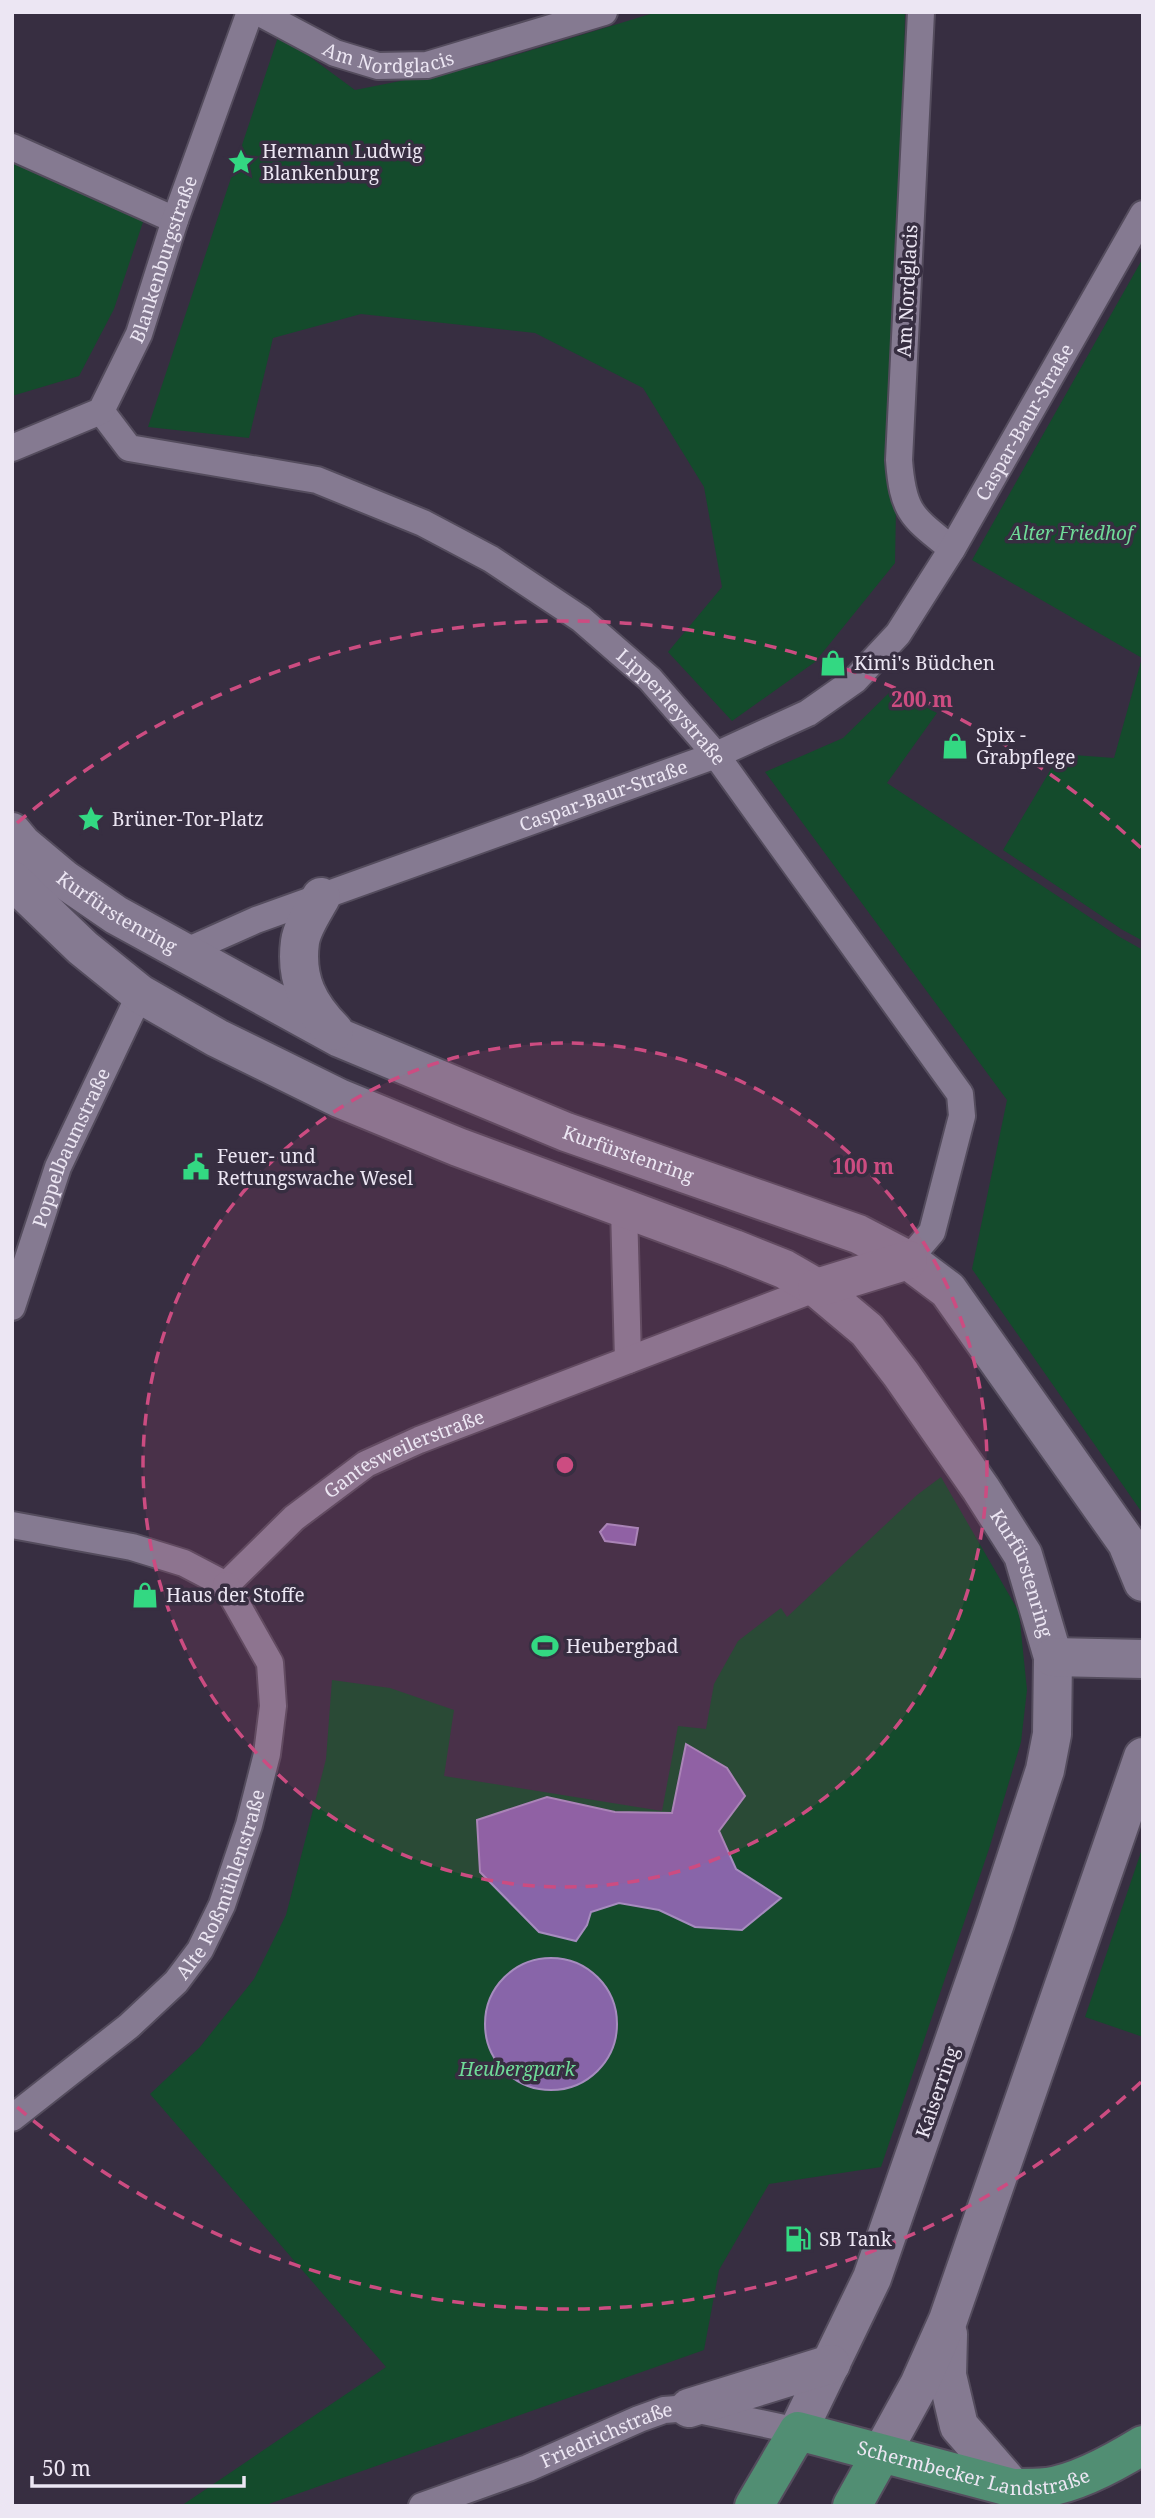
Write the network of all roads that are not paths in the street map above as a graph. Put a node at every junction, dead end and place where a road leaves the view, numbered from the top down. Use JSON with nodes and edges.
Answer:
{"nodes":[{"id":1,"x":250,"y":12,"type":"edge"},
{"id":2,"x":258,"y":12,"type":"edge"},
{"id":3,"x":604,"y":12,"type":"edge"},
{"id":4,"x":921,"y":12,"type":"edge"},
{"id":5,"x":12,"y":147,"type":"edge"},
{"id":6,"x":1143,"y":214,"type":"edge"},
{"id":7,"x":175,"y":220,"type":"junction"},
{"id":8,"x":101,"y":411,"type":"junction"},
{"id":9,"x":54,"y":432,"type":"junction"},
{"id":10,"x":12,"y":435,"type":"edge"},
{"id":11,"x":12,"y":448,"type":"edge"},
{"id":12,"x":952,"y":549,"type":"junction"},
{"id":13,"x":716,"y":755,"type":"junction"},
{"id":14,"x":12,"y":832,"type":"edge"},
{"id":15,"x":12,"y":880,"type":"edge"},
{"id":16,"x":321,"y":897,"type":"junction"},
{"id":17,"x":182,"y":953,"type":"junction"},
{"id":18,"x":140,"y":994,"type":"junction"},
{"id":19,"x":340,"y":1038,"type":"junction"},
{"id":20,"x":624,"y":1209,"type":"junction"},
{"id":21,"x":20,"y":1254,"type":"edge"},
{"id":22,"x":908,"y":1260,"type":"junction"},
{"id":23,"x":817,"y":1288,"type":"junction"},
{"id":24,"x":12,"y":1307,"type":"edge"},
{"id":25,"x":628,"y":1360,"type":"junction"},
{"id":26,"x":12,"y":1525,"type":"edge"},
{"id":27,"x":1143,"y":1582,"type":"edge"},
{"id":28,"x":226,"y":1585,"type":"junction"},
{"id":29,"x":1053,"y":1657,"type":"junction"},
{"id":30,"x":1143,"y":1659,"type":"edge"},
{"id":31,"x":1143,"y":1757,"type":"edge"},
{"id":32,"x":12,"y":2118,"type":"edge"},
{"id":33,"x":948,"y":2320,"type":"junction"},
{"id":34,"x":831,"y":2364,"type":"junction"},
{"id":35,"x":689,"y":2408,"type":"junction"},
{"id":36,"x":798,"y":2431,"type":"junction"},
{"id":37,"x":1143,"y":2445,"type":"edge"},
{"id":38,"x":881,"y":2454,"type":"junction"},
{"id":39,"x":1000,"y":2497,"type":"edge"},
{"id":40,"x":422,"y":2506,"type":"edge"},
{"id":41,"x":754,"y":2506,"type":"edge"},
{"id":42,"x":852,"y":2506,"type":"edge"}],
"edges":[{"from":1,"to":7,"type":"street","name":"Blankenburgstraße"},
{"from":2,"to":3,"type":"street","name":"Am Nordglacis"},
{"from":4,"to":12,"type":"street","name":"Am Nordglacis"},
{"from":5,"to":7,"type":"street"},
{"from":6,"to":12,"type":"street","name":"Caspar-Baur-Straße"},
{"from":7,"to":8,"type":"street","name":"Blankenburgstraße"},
{"from":8,"to":9,"type":"street"},
{"from":8,"to":13,"type":"street","name":"Lipperheystraße"},
{"from":9,"to":10,"type":"street"},
{"from":9,"to":11,"type":"street"},
{"from":12,"to":13,"type":"street","name":"Caspar-Baur-Straße"},
{"from":13,"to":16,"type":"street","name":"Caspar-Baur-Straße"},
{"from":13,"to":22,"type":"street","name":"Lipperheystraße"},
{"from":14,"to":17,"type":"main road","name":"Kurfürstenring"},
{"from":15,"to":18,"type":"main road","name":"Kurfürstenring"},
{"from":16,"to":17,"type":"street","name":"Caspar-Baur-Straße"},
{"from":16,"to":19,"type":"main road"},
{"from":17,"to":18,"type":"main road"},
{"from":17,"to":19,"type":"main road","name":"Kurfürstenring"},
{"from":18,"to":20,"type":"main road","name":"Kurfürstenring"},
{"from":18,"to":21,"type":"street","name":"Poppelbaumstraße"},
{"from":19,"to":22,"type":"main road","name":"Kurfürstenring"},
{"from":20,"to":23,"type":"main road","name":"Kurfürstenring"},
{"from":20,"to":25,"type":"street"},
{"from":21,"to":24,"type":"street","name":"Poppelbaumstraße"},
{"from":22,"to":23,"type":"main road"},
{"from":22,"to":27,"type":"main road","name":"Kurfürstenring"},
{"from":23,"to":25,"type":"street","name":"Gantesweilerstraße"},
{"from":23,"to":29,"type":"main road","name":"Kurfürstenring"},
{"from":25,"to":28,"type":"street","name":"Gantesweilerstraße"},
{"from":26,"to":28,"type":"street"},
{"from":28,"to":32,"type":"street","name":"Alte Roßmühlenstraße"},
{"from":29,"to":30,"type":"main road"},
{"from":29,"to":34,"type":"main road","name":"Kaiserring"},
{"from":31,"to":33,"type":"main road"},
{"from":33,"to":38,"type":"main road"},
{"from":33,"to":39,"type":"main road"},
{"from":34,"to":35,"type":"main road"},
{"from":34,"to":36,"type":"main road","name":"Kaiserring"},
{"from":35,"to":36,"type":"street","name":"Friedrichstraße"},
{"from":35,"to":40,"type":"street","name":"Friedrichstraße"},
{"from":36,"to":38,"type":"main road","name":"Schermbecker Landstraße"},
{"from":36,"to":41,"type":"main road","name":"Kaiserring"},
{"from":37,"to":39,"type":"main road","name":"Schermbecker Landstraße"},
{"from":38,"to":39,"type":"main road","name":"Schermbecker Landstraße"},
{"from":38,"to":42,"type":"main road"}]}
